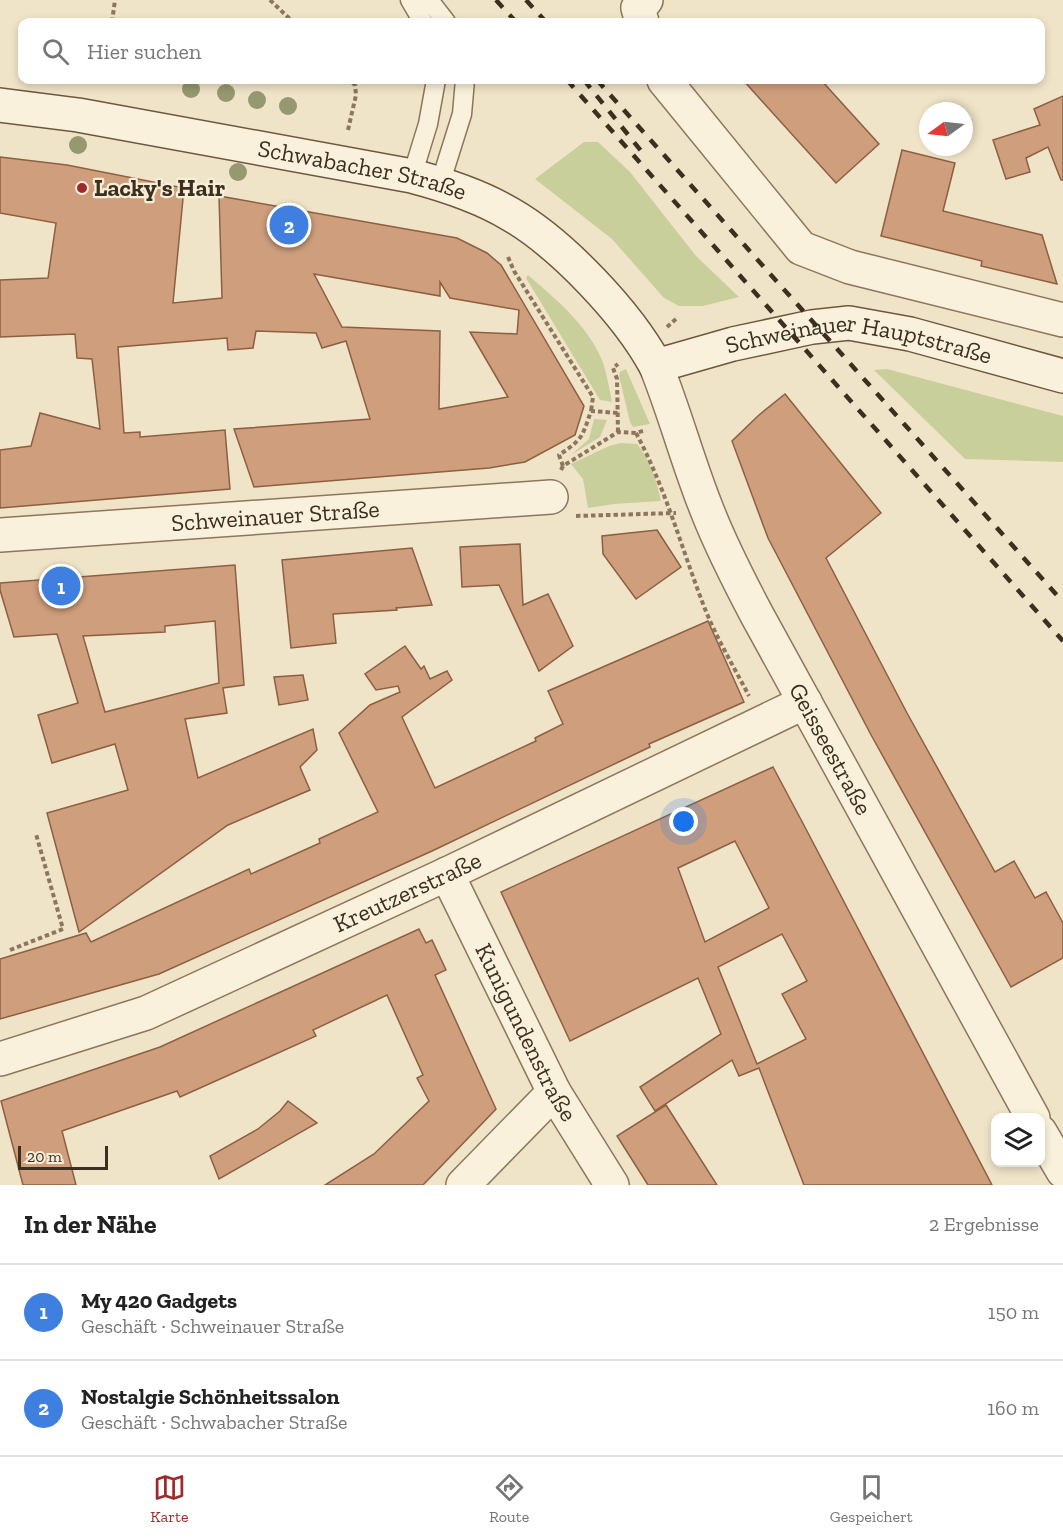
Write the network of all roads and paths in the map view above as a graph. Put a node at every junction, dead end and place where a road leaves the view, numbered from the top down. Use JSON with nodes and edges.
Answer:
{"nodes":[{"id":1,"x":115,"y":0,"type":"edge"},
{"id":2,"x":270,"y":0,"type":"edge"},
{"id":3,"x":410,"y":0,"type":"edge"},
{"id":4,"x":429,"y":0,"type":"edge"},
{"id":5,"x":113,"y":18,"type":"edge"},
{"id":6,"x":289,"y":18,"type":"edge"},
{"id":7,"x":421,"y":18,"type":"edge"},
{"id":8,"x":443,"y":18,"type":"edge"},
{"id":9,"x":354,"y":84,"type":"edge"},
{"id":10,"x":435,"y":84,"type":"edge"},
{"id":11,"x":465,"y":84,"type":"edge"},
{"id":12,"x":667,"y":84,"type":"edge"},
{"id":13,"x":0,"y":105,"type":"edge"},
{"id":14,"x":348,"y":130,"type":"dead end"},
{"id":15,"x":426,"y":180,"type":"junction"},
{"id":16,"x":508,"y":256,"type":"dead end"},
{"id":17,"x":1063,"y":320,"type":"edge"},
{"id":18,"x":656,"y":366,"type":"junction"},
{"id":19,"x":613,"y":368,"type":"dead end"},
{"id":20,"x":1063,"y":376,"type":"edge"},
{"id":21,"x":591,"y":411,"type":"junction"},
{"id":22,"x":618,"y":413,"type":"junction"},
{"id":23,"x":676,"y":422,"type":"junction"},
{"id":24,"x":618,"y":432,"type":"junction"},
{"id":25,"x":636,"y":433,"type":"junction"},
{"id":26,"x":563,"y":466,"type":"junction"},
{"id":27,"x":551,"y":497,"type":"junction"},
{"id":28,"x":707,"y":511,"type":"junction"},
{"id":29,"x":670,"y":513,"type":"junction"},
{"id":30,"x":0,"y":535,"type":"edge"},
{"id":31,"x":805,"y":702,"type":"junction"},
{"id":32,"x":765,"y":722,"type":"junction"},
{"id":33,"x":36,"y":834,"type":"dead end"},
{"id":34,"x":447,"y":874,"type":"junction"},
{"id":35,"x":10,"y":950,"type":"dead end"},
{"id":36,"x":0,"y":1059,"type":"edge"},
{"id":37,"x":554,"y":1092,"type":"junction"},
{"id":38,"x":1030,"y":1113,"type":"edge"},
{"id":39,"x":1045,"y":1139,"type":"edge"},
{"id":40,"x":1063,"y":1171,"type":"edge"},
{"id":41,"x":463,"y":1185,"type":"edge"},
{"id":42,"x":612,"y":1185,"type":"edge"}],
"edges":[{"from":1,"to":5,"type":"path"},
{"from":2,"to":6,"type":"path"},
{"from":3,"to":7,"type":"lane"},
{"from":4,"to":8,"type":"lane"},
{"from":9,"to":14,"type":"path"},
{"from":10,"to":15,"type":"lane"},
{"from":11,"to":15,"type":"lane"},
{"from":12,"to":17,"type":"street"},
{"from":13,"to":15,"type":"street","name":"Schwabacher Straße"},
{"from":15,"to":18,"type":"street","name":"Schwabacher Straße"},
{"from":16,"to":21,"type":"path"},
{"from":18,"to":20,"type":"street","name":"Schweinauer Hauptstraße"},
{"from":18,"to":23,"type":"street","name":"Geisseestraße"},
{"from":19,"to":22,"type":"path"},
{"from":21,"to":22,"type":"path"},
{"from":21,"to":26,"type":"path"},
{"from":22,"to":24,"type":"path"},
{"from":23,"to":25,"type":"path"},
{"from":23,"to":28,"type":"street","name":"Geisseestraße"},
{"from":24,"to":25,"type":"path"},
{"from":24,"to":26,"type":"path"},
{"from":25,"to":29,"type":"path"},
{"from":26,"to":27,"type":"path"},
{"from":27,"to":29,"type":"path"},
{"from":27,"to":30,"type":"street","name":"Schweinauer Straße"},
{"from":28,"to":29,"type":"path"},
{"from":28,"to":31,"type":"street","name":"Geisseestraße"},
{"from":29,"to":32,"type":"path"},
{"from":31,"to":32,"type":"street","name":"Kreutzerstraße"},
{"from":31,"to":38,"type":"street","name":"Geisseestraße"},
{"from":32,"to":34,"type":"street","name":"Kreutzerstraße"},
{"from":33,"to":35,"type":"path"},
{"from":34,"to":36,"type":"street","name":"Kreutzerstraße"},
{"from":34,"to":37,"type":"street","name":"Kunigundenstraße"},
{"from":37,"to":41,"type":"street"},
{"from":37,"to":42,"type":"street","name":"Kunigundenstraße"},
{"from":39,"to":40,"type":"street"}]}
